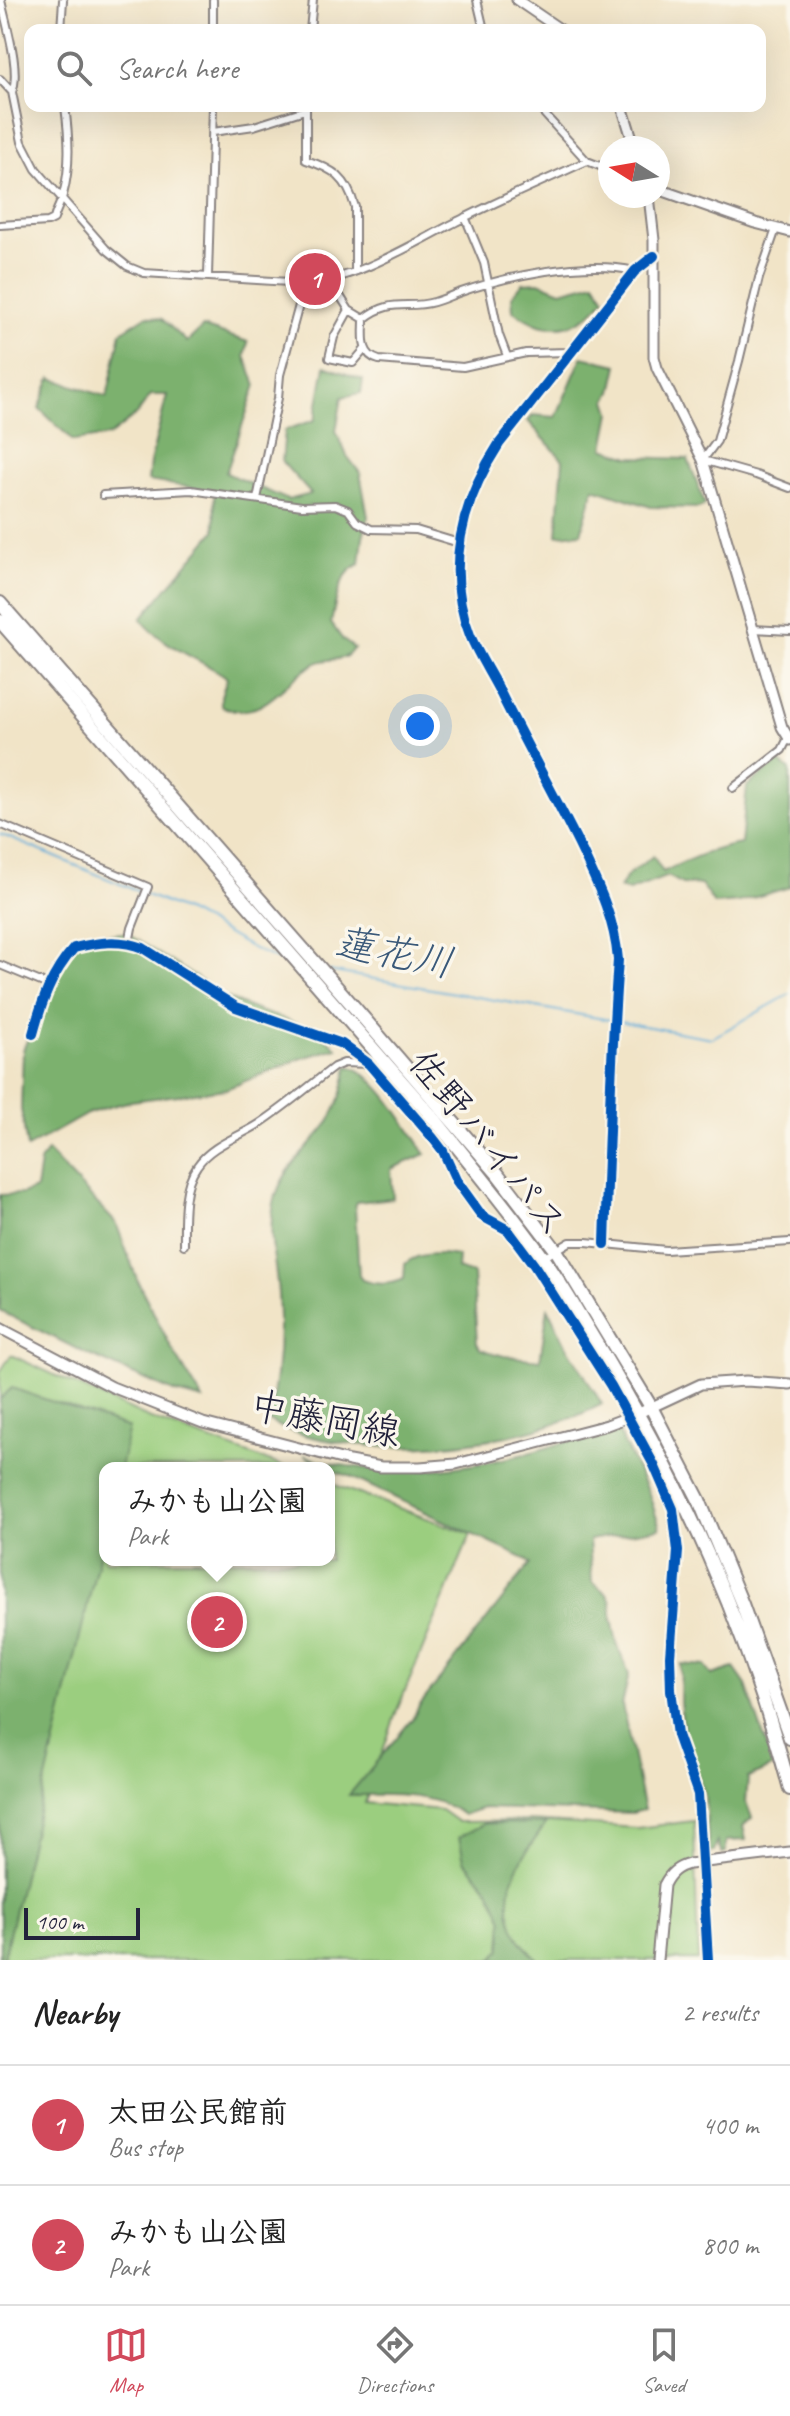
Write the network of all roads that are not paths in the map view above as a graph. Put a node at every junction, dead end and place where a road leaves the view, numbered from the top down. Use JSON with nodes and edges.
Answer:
{"nodes":[{"id":1,"x":1,"y":0,"type":"edge"},
{"id":2,"x":63,"y":0,"type":"edge"},
{"id":3,"x":213,"y":0,"type":"edge"},
{"id":4,"x":313,"y":0,"type":"edge"},
{"id":5,"x":477,"y":0,"type":"edge"},
{"id":6,"x":517,"y":0,"type":"edge"},
{"id":7,"x":61,"y":24,"type":"edge"},
{"id":8,"x":213,"y":24,"type":"edge"},
{"id":9,"x":311,"y":24,"type":"edge"},
{"id":10,"x":483,"y":24,"type":"edge"},
{"id":11,"x":552,"y":24,"type":"edge"},
{"id":12,"x":0,"y":79,"type":"edge"},
{"id":13,"x":12,"y":92,"type":"junction"},
{"id":14,"x":66,"y":112,"type":"edge"},
{"id":15,"x":213,"y":112,"type":"edge"},
{"id":16,"x":294,"y":112,"type":"edge"},
{"id":17,"x":306,"y":112,"type":"edge"},
{"id":18,"x":542,"y":112,"type":"edge"},
{"id":19,"x":624,"y":112,"type":"edge"},
{"id":20,"x":213,"y":132,"type":"junction"},
{"id":21,"x":631,"y":136,"type":"edge"},
{"id":22,"x":587,"y":161,"type":"junction"},
{"id":23,"x":598,"y":165,"type":"edge"},
{"id":24,"x":670,"y":193,"type":"edge"},
{"id":25,"x":62,"y":199,"type":"junction"},
{"id":26,"x":650,"y":208,"type":"edge"},
{"id":27,"x":465,"y":217,"type":"junction"},
{"id":28,"x":0,"y":225,"type":"edge"},
{"id":29,"x":776,"y":229,"type":"junction"},
{"id":30,"x":790,"y":232,"type":"edge"},
{"id":31,"x":654,"y":256,"type":"junction"},
{"id":32,"x":355,"y":270,"type":"junction"},
{"id":33,"x":635,"y":271,"type":"junction"},
{"id":34,"x":208,"y":276,"type":"junction"},
{"id":35,"x":330,"y":280,"type":"junction"},
{"id":36,"x":305,"y":283,"type":"junction"},
{"id":37,"x":490,"y":285,"type":"junction"},
{"id":38,"x":349,"y":310,"type":"junction"},
{"id":39,"x":364,"y":319,"type":"junction"},
{"id":40,"x":365,"y":349,"type":"junction"},
{"id":41,"x":570,"y":352,"type":"junction"},
{"id":42,"x":507,"y":356,"type":"junction"},
{"id":43,"x":703,"y":460,"type":"junction"},
{"id":44,"x":790,"y":488,"type":"edge"},
{"id":45,"x":103,"y":495,"type":"dead end"},
{"id":46,"x":257,"y":499,"type":"junction"},
{"id":47,"x":459,"y":543,"type":"junction"},
{"id":48,"x":0,"y":603,"type":"edge"},
{"id":49,"x":0,"y":621,"type":"edge"},
{"id":50,"x":752,"y":629,"type":"junction"},
{"id":51,"x":790,"y":631,"type":"edge"},
{"id":52,"x":789,"y":739,"type":"edge"},
{"id":53,"x":733,"y":788,"type":"dead end"},
{"id":54,"x":0,"y":824,"type":"edge"},
{"id":55,"x":129,"y":943,"type":"junction"},
{"id":56,"x":0,"y":965,"type":"edge"},
{"id":57,"x":48,"y":985,"type":"junction"},
{"id":58,"x":33,"y":1034,"type":"dead end"},
{"id":59,"x":369,"y":1064,"type":"junction"},
{"id":60,"x":790,"y":1242,"type":"edge"},
{"id":61,"x":605,"y":1244,"type":"junction"},
{"id":62,"x":184,"y":1245,"type":"dead end"},
{"id":63,"x":556,"y":1250,"type":"junction"},
{"id":64,"x":539,"y":1261,"type":"junction"},
{"id":65,"x":0,"y":1328,"type":"edge"},
{"id":66,"x":790,"y":1384,"type":"edge"},
{"id":67,"x":611,"y":1386,"type":"tunnel mouth"},
{"id":68,"x":645,"y":1410,"type":"junction"},
{"id":69,"x":638,"y":1437,"type":"tunnel mouth"},
{"id":70,"x":790,"y":1738,"type":"edge"},
{"id":71,"x":790,"y":1789,"type":"edge"},
{"id":72,"x":790,"y":1852,"type":"edge"},
{"id":73,"x":703,"y":1862,"type":"junction"},
{"id":74,"x":657,"y":1960,"type":"edge"},
{"id":75,"x":708,"y":1960,"type":"edge"}],
"edges":[{"from":1,"to":13,"type":"street"},
{"from":2,"to":7,"type":"street"},
{"from":3,"to":8,"type":"street"},
{"from":4,"to":9,"type":"street"},
{"from":5,"to":10,"type":"street"},
{"from":6,"to":11,"type":"street"},
{"from":12,"to":13,"type":"street"},
{"from":13,"to":25,"type":"street"},
{"from":14,"to":25,"type":"street"},
{"from":15,"to":20,"type":"street"},
{"from":16,"to":20,"type":"street"},
{"from":17,"to":32,"type":"street"},
{"from":18,"to":22,"type":"street"},
{"from":19,"to":21,"type":"street"},
{"from":20,"to":34,"type":"street"},
{"from":22,"to":23,"type":"street"},
{"from":22,"to":27,"type":"street"},
{"from":24,"to":29,"type":"street"},
{"from":25,"to":28,"type":"street"},
{"from":25,"to":34,"type":"street"},
{"from":26,"to":31,"type":"street"},
{"from":27,"to":32,"type":"street"},
{"from":27,"to":37,"type":"street"},
{"from":29,"to":30,"type":"street"},
{"from":29,"to":43,"type":"street"},
{"from":31,"to":33,"type":"street"},
{"from":31,"to":43,"type":"street"},
{"from":32,"to":35,"type":"street"},
{"from":33,"to":37,"type":"street"},
{"from":33,"to":41,"type":"street"},
{"from":34,"to":36,"type":"street"},
{"from":35,"to":36,"type":"street"},
{"from":35,"to":38,"type":"street"},
{"from":36,"to":46,"type":"street"},
{"from":37,"to":39,"type":"street"},
{"from":37,"to":42,"type":"street"},
{"from":38,"to":39,"type":"street"},
{"from":38,"to":40,"type":"street"},
{"from":39,"to":40,"type":"street"},
{"from":40,"to":42,"type":"street"},
{"from":41,"to":42,"type":"street"},
{"from":41,"to":47,"type":"street"},
{"from":43,"to":44,"type":"street"},
{"from":43,"to":50,"type":"street"},
{"from":45,"to":46,"type":"street"},
{"from":46,"to":47,"type":"street"},
{"from":47,"to":61,"type":"street"},
{"from":48,"to":63,"type":"highway","name":"佐野バイパス"},
{"from":49,"to":64,"type":"highway","name":"佐野バイパス"},
{"from":50,"to":51,"type":"street"},
{"from":50,"to":52,"type":"street"},
{"from":52,"to":53,"type":"street"},
{"from":54,"to":55,"type":"street"},
{"from":55,"to":57,"type":"street"},
{"from":55,"to":59,"type":"street"},
{"from":56,"to":57,"type":"street"},
{"from":57,"to":58,"type":"street"},
{"from":59,"to":62,"type":"street"},
{"from":59,"to":64,"type":"street"},
{"from":60,"to":61,"type":"street"},
{"from":61,"to":63,"type":"street"},
{"from":63,"to":64,"type":"street"},
{"from":63,"to":68,"type":"highway","name":"佐野バイパス"},
{"from":64,"to":67,"type":"street"},
{"from":64,"to":68,"type":"highway","name":"佐野バイパス"},
{"from":65,"to":68,"type":"street","name":"中藤岡線"},
{"from":66,"to":68,"type":"street","name":"中藤岡線"},
{"from":68,"to":70,"type":"highway","name":"佐野バイパス"},
{"from":68,"to":71,"type":"highway","name":"佐野バイパス"},
{"from":69,"to":73,"type":"street"},
{"from":72,"to":73,"type":"street"},
{"from":73,"to":74,"type":"street"},
{"from":73,"to":75,"type":"street"}]}
